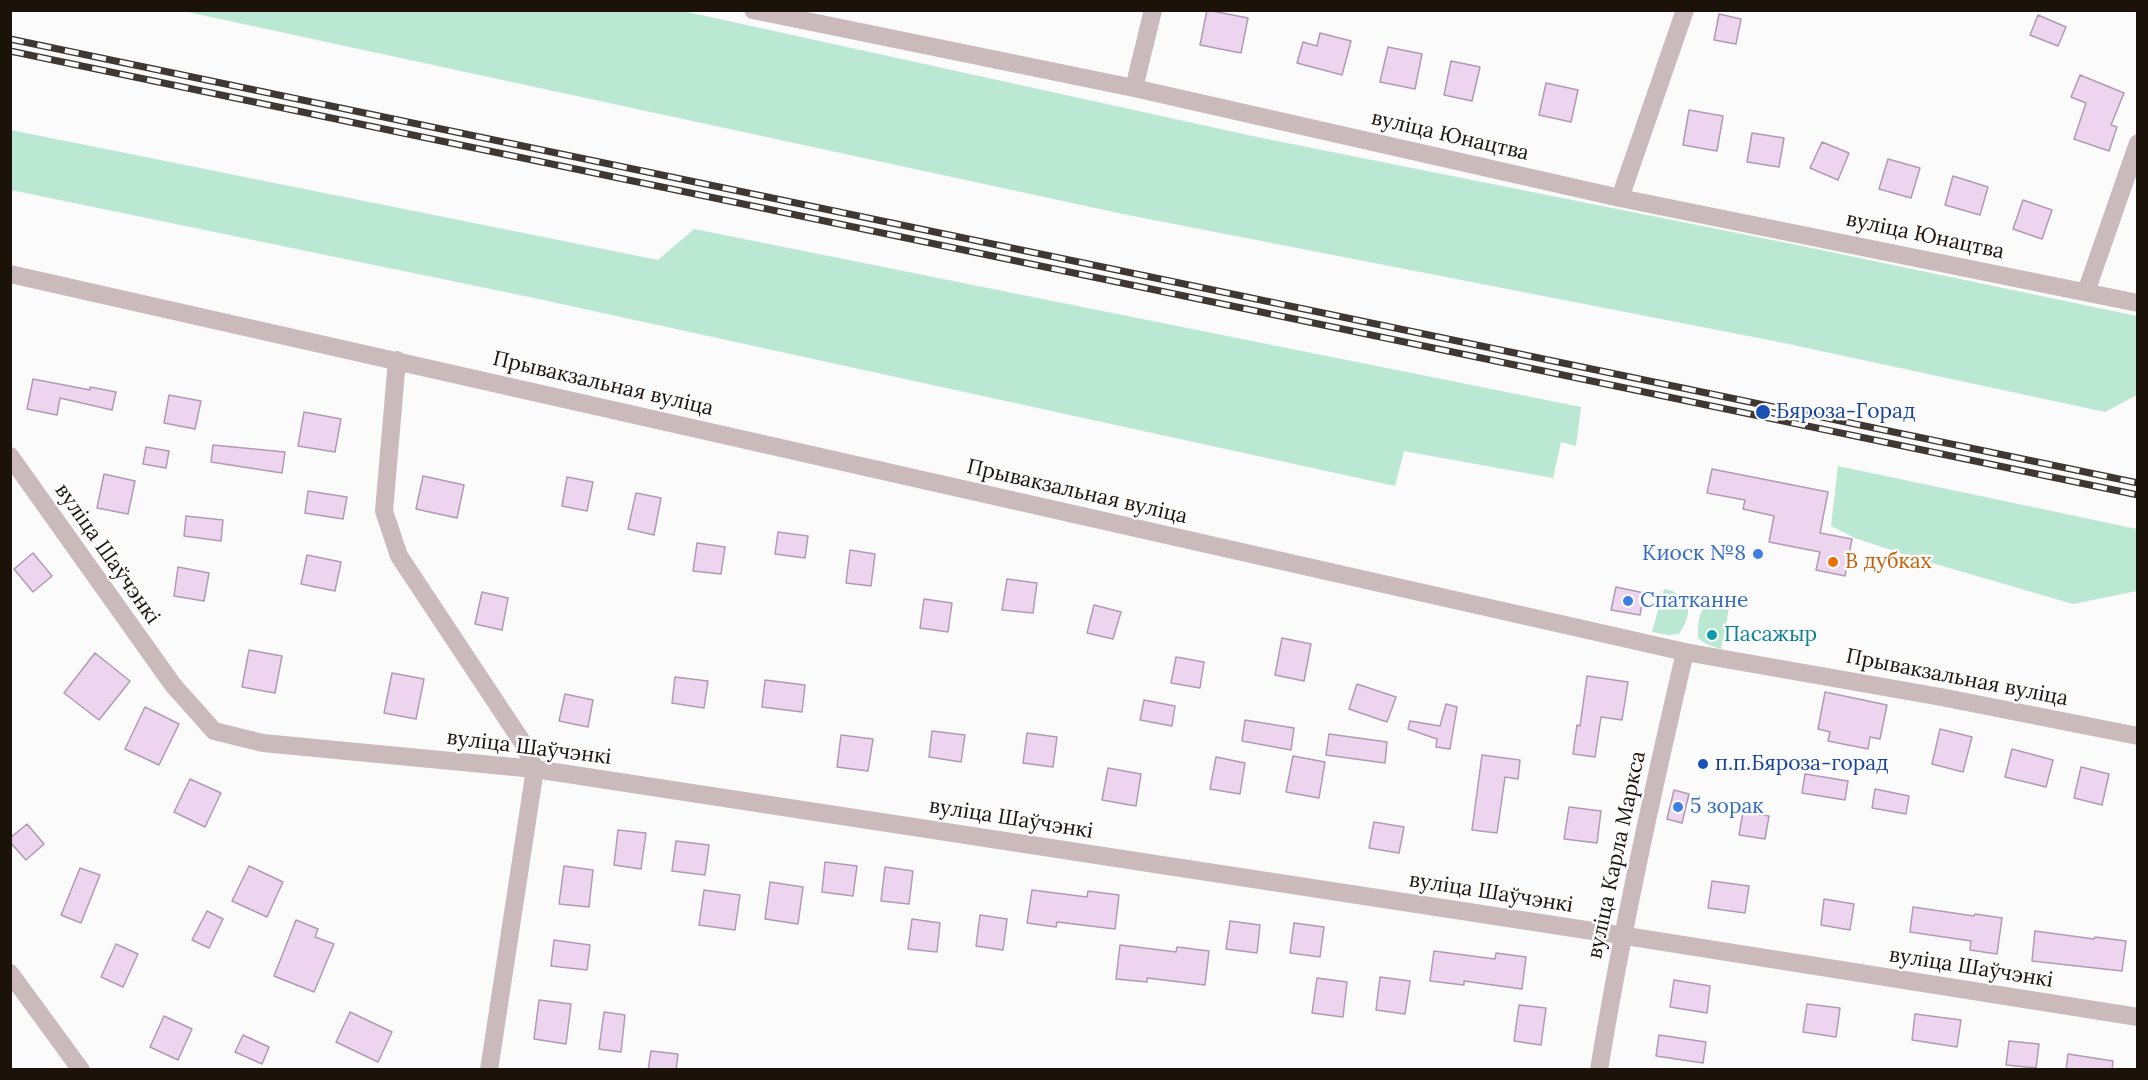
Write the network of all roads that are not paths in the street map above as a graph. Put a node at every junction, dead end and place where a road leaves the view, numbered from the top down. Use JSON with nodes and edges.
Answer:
{"nodes":[{"id":1,"x":753,"y":10,"type":"edge"},
{"id":2,"x":1153,"y":10,"type":"edge"},
{"id":3,"x":1685,"y":10,"type":"edge"},
{"id":4,"x":1134,"y":88,"type":"junction"},
{"id":5,"x":2138,"y":143,"type":"edge"},
{"id":6,"x":1620,"y":198,"type":"junction"},
{"id":7,"x":10,"y":274,"type":"edge"},
{"id":8,"x":2085,"y":292,"type":"junction"},
{"id":9,"x":2138,"y":303,"type":"edge"},
{"id":10,"x":397,"y":360,"type":"junction"},
{"id":11,"x":10,"y":456,"type":"edge"},
{"id":12,"x":1685,"y":652,"type":"junction"},
{"id":13,"x":2138,"y":736,"type":"edge"},
{"id":14,"x":535,"y":769,"type":"junction"},
{"id":15,"x":1622,"y":936,"type":"junction"},
{"id":16,"x":10,"y":973,"type":"edge"},
{"id":17,"x":2138,"y":1017,"type":"edge"},
{"id":18,"x":81,"y":1070,"type":"edge"},
{"id":19,"x":489,"y":1070,"type":"edge"},
{"id":20,"x":1599,"y":1070,"type":"edge"}],
"edges":[{"from":1,"to":4,"type":"street","name":"вуліца Юнацтва"},
{"from":2,"to":4,"type":"street"},
{"from":3,"to":6,"type":"street"},
{"from":4,"to":6,"type":"street","name":"вуліца Юнацтва"},
{"from":5,"to":8,"type":"street"},
{"from":6,"to":8,"type":"street","name":"вуліца Юнацтва"},
{"from":7,"to":10,"type":"street","name":"Прывакзальная вуліца"},
{"from":8,"to":9,"type":"street","name":"вуліца Юнацтва"},
{"from":10,"to":12,"type":"street","name":"Прывакзальная вуліца"},
{"from":10,"to":14,"type":"street"},
{"from":11,"to":14,"type":"street","name":"вуліца Шаўчэнкі"},
{"from":12,"to":13,"type":"street","name":"Прывакзальная вуліца"},
{"from":12,"to":15,"type":"street","name":"вуліца Карла Маркса"},
{"from":14,"to":15,"type":"street","name":"вуліца Шаўчэнкі"},
{"from":14,"to":19,"type":"street"},
{"from":15,"to":17,"type":"street","name":"вуліца Шаўчэнкі"},
{"from":15,"to":20,"type":"street","name":"вуліца Карла Маркса"},
{"from":16,"to":18,"type":"street"}]}
